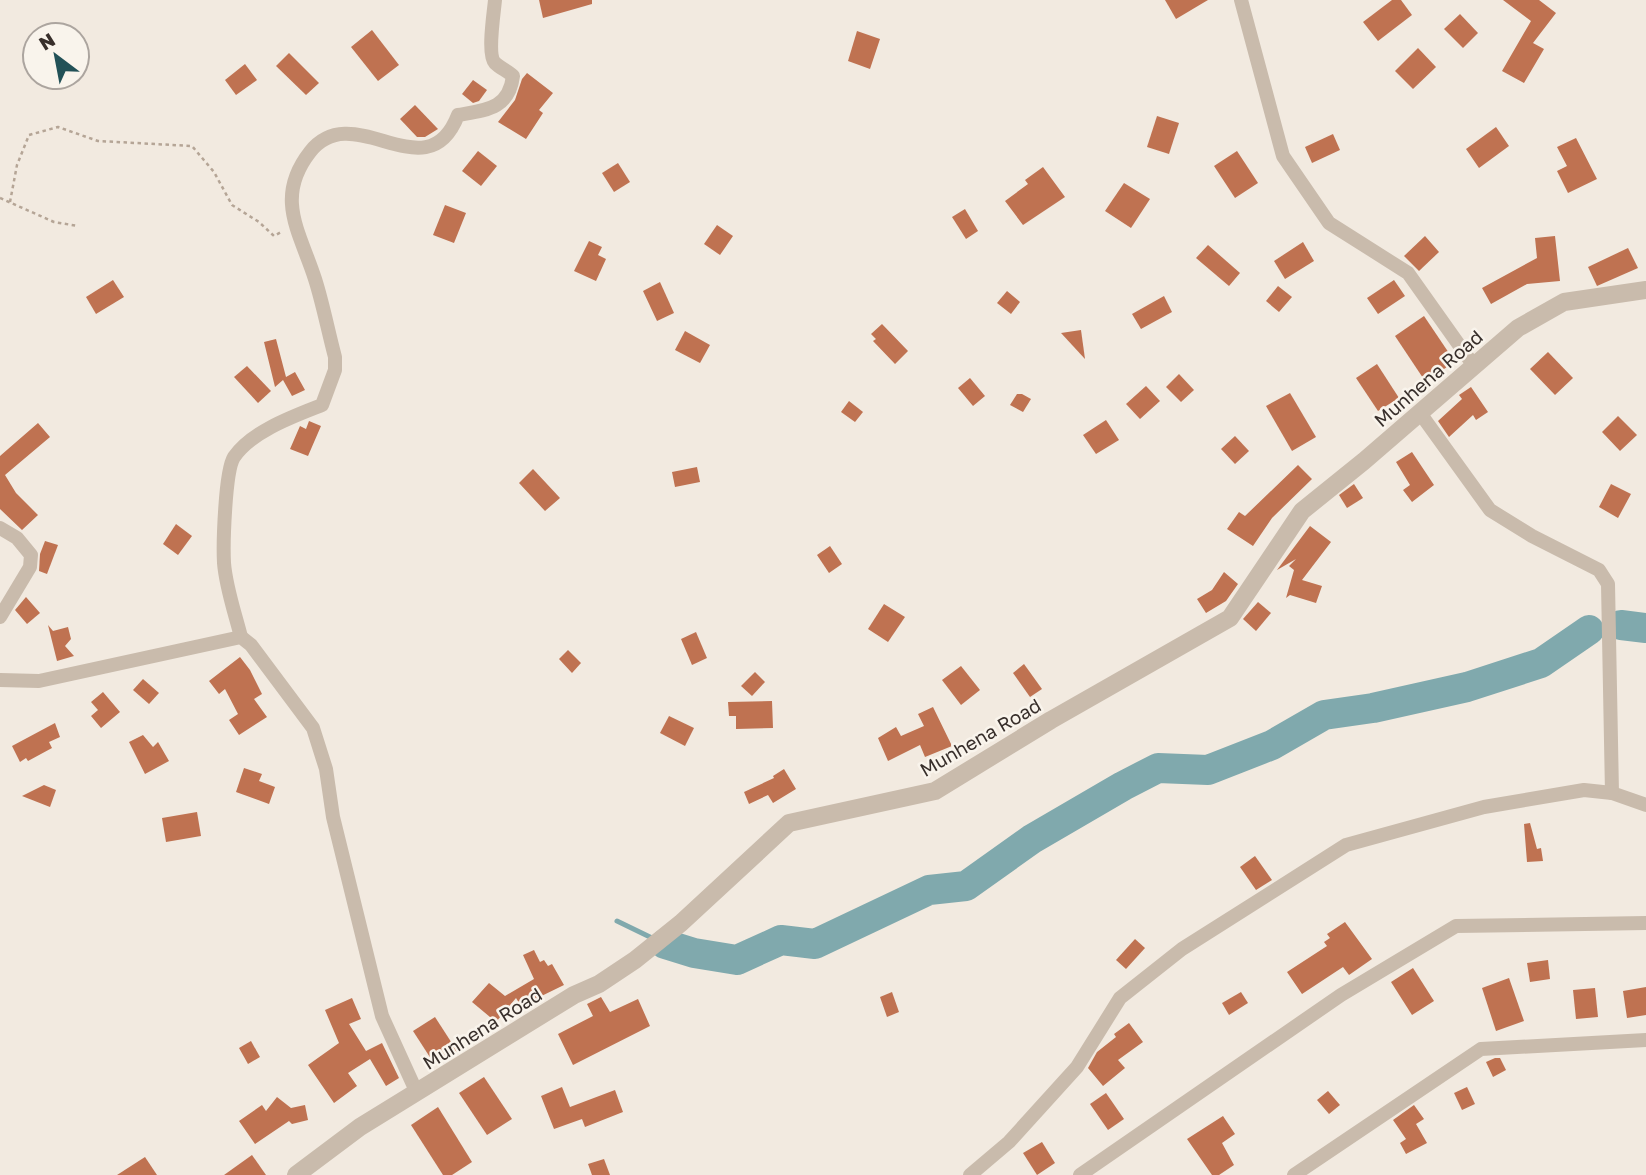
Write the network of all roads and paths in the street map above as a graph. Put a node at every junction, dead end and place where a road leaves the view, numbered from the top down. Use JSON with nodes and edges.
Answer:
{"nodes":[{"id":1,"x":495,"y":0,"type":"edge"},
{"id":2,"x":1241,"y":1,"type":"edge"},
{"id":3,"x":0,"y":198,"type":"edge"},
{"id":4,"x":10,"y":202,"type":"junction"},
{"id":5,"x":295,"y":224,"type":"junction"},
{"id":6,"x":78,"y":226,"type":"dead end"},
{"id":7,"x":1646,"y":290,"type":"edge"},
{"id":8,"x":1474,"y":366,"type":"junction"},
{"id":9,"x":1420,"y":413,"type":"junction"},
{"id":10,"x":0,"y":528,"type":"edge"},
{"id":11,"x":0,"y":617,"type":"edge"},
{"id":12,"x":241,"y":637,"type":"junction"},
{"id":13,"x":0,"y":680,"type":"edge"},
{"id":14,"x":1612,"y":793,"type":"junction"},
{"id":15,"x":1646,"y":805,"type":"edge"},
{"id":16,"x":1646,"y":923,"type":"edge"},
{"id":17,"x":1646,"y":1040,"type":"edge"},
{"id":18,"x":417,"y":1093,"type":"junction"},
{"id":19,"x":296,"y":1175,"type":"edge"},
{"id":20,"x":970,"y":1175,"type":"edge"},
{"id":21,"x":1080,"y":1175,"type":"edge"},
{"id":22,"x":1294,"y":1175,"type":"edge"}],
"edges":[{"from":1,"to":5,"type":"street"},
{"from":2,"to":8,"type":"street"},
{"from":3,"to":4,"type":"path"},
{"from":4,"to":5,"type":"path"},
{"from":4,"to":6,"type":"path"},
{"from":5,"to":12,"type":"street"},
{"from":7,"to":8,"type":"street","name":"Munhena Road"},
{"from":8,"to":9,"type":"street","name":"Munhena Road"},
{"from":9,"to":14,"type":"street"},
{"from":9,"to":18,"type":"street","name":"Munhena Road"},
{"from":10,"to":11,"type":"street"},
{"from":12,"to":13,"type":"street"},
{"from":12,"to":18,"type":"street"},
{"from":14,"to":15,"type":"street"},
{"from":14,"to":20,"type":"street"},
{"from":16,"to":21,"type":"street"},
{"from":17,"to":22,"type":"street"},
{"from":18,"to":19,"type":"street","name":"Munhena Road"}]}
